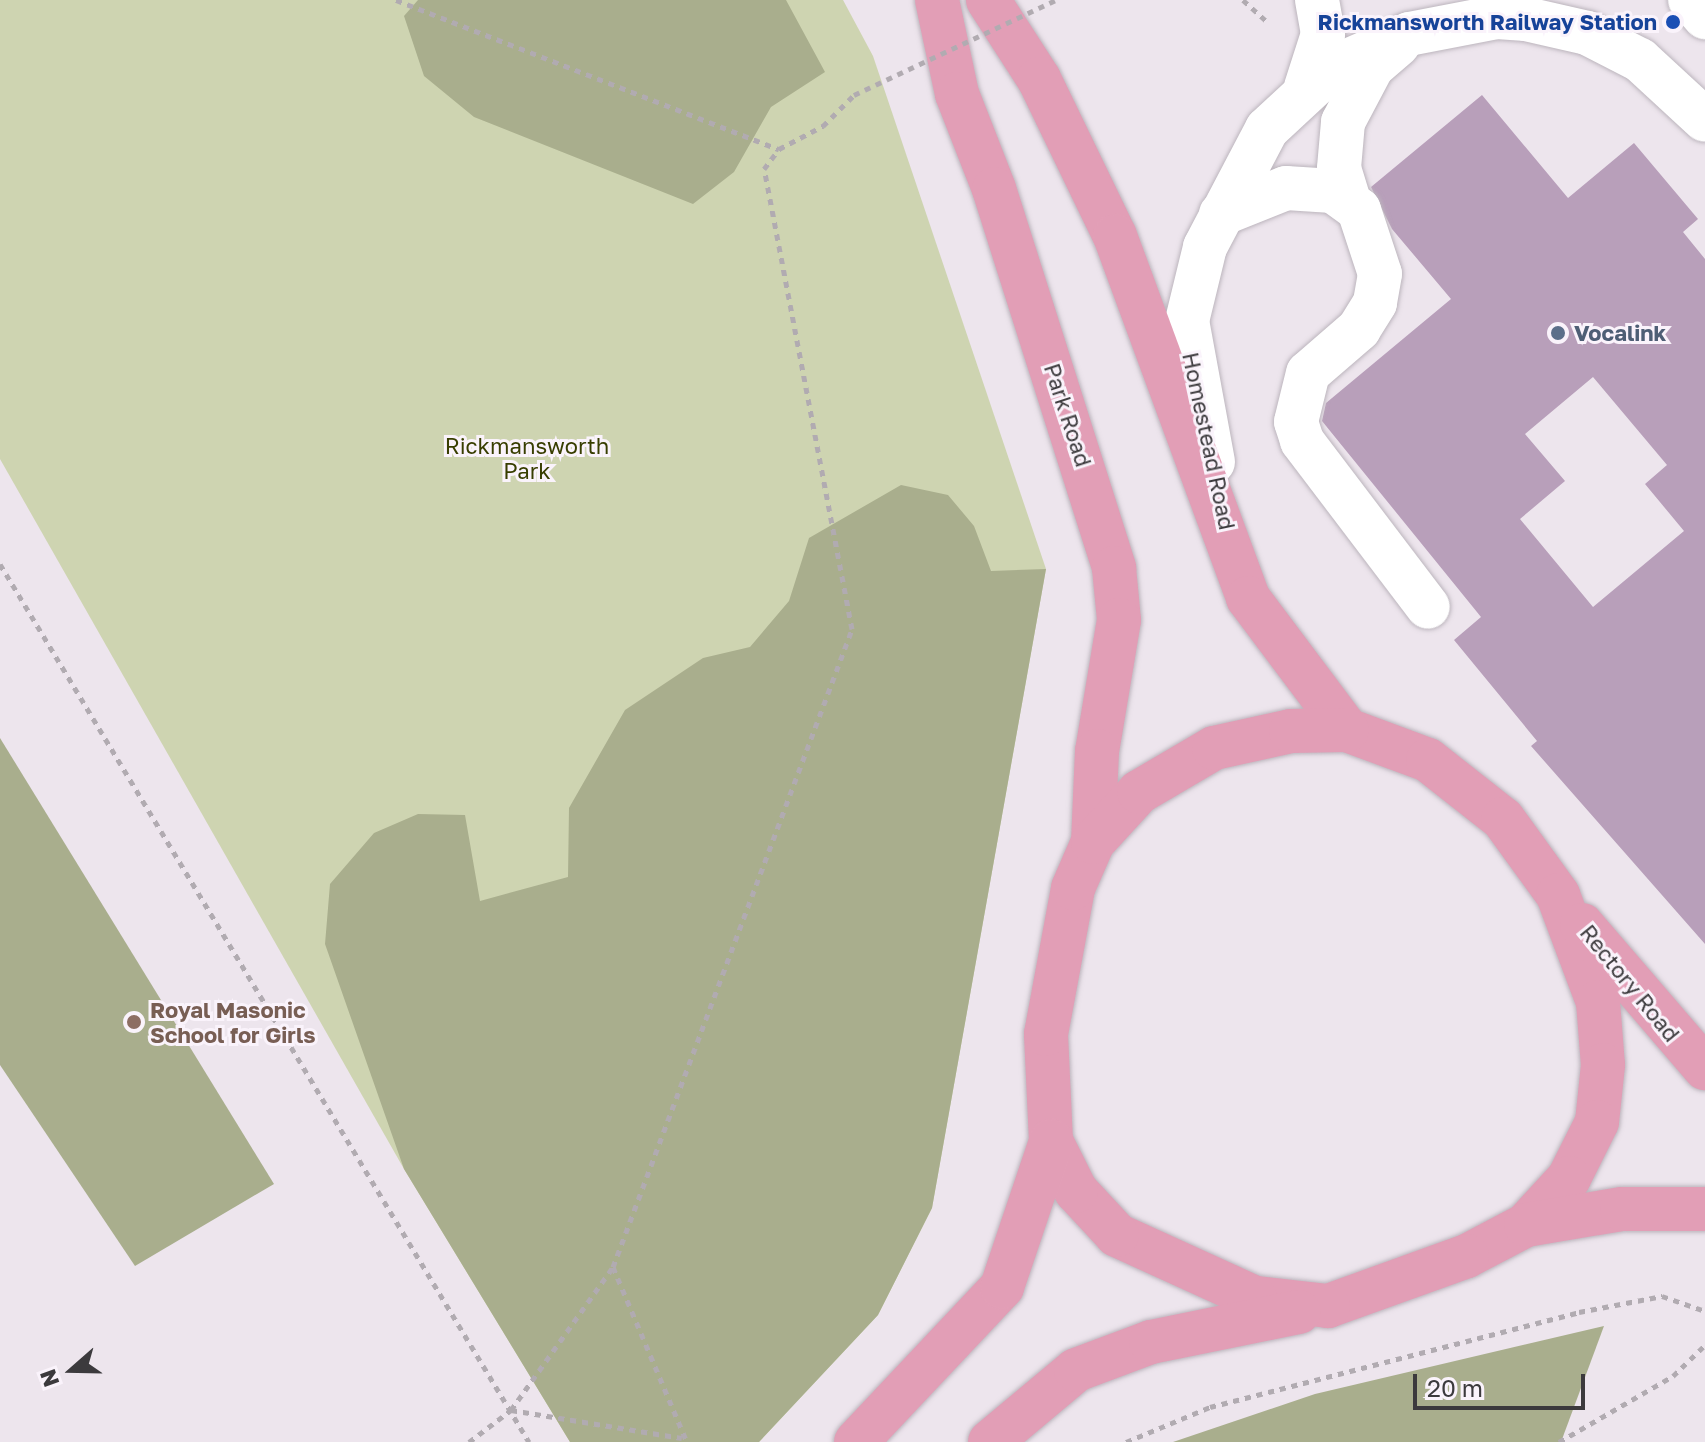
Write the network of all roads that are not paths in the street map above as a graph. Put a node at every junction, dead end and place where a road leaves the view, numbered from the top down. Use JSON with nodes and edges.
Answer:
{"nodes":[{"id":1,"x":937,"y":0,"type":"edge"},
{"id":2,"x":988,"y":0,"type":"edge"},
{"id":3,"x":1317,"y":0,"type":"edge"},
{"id":4,"x":1518,"y":0,"type":"edge"},
{"id":5,"x":1690,"y":0,"type":"edge"},
{"id":6,"x":1433,"y":14,"type":"edge"},
{"id":7,"x":1576,"y":16,"type":"edge"},
{"id":8,"x":1705,"y":17,"type":"edge"},
{"id":9,"x":1306,"y":87,"type":"junction"},
{"id":10,"x":1705,"y":120,"type":"edge"},
{"id":11,"x":1349,"y":201,"type":"junction"},
{"id":12,"x":1221,"y":214,"type":"junction"},
{"id":13,"x":1233,"y":554,"type":"junction"},
{"id":14,"x":1428,"y":607,"type":"dead end"},
{"id":15,"x":1347,"y":730,"type":"junction"},
{"id":16,"x":1093,"y":842,"type":"junction"},
{"id":17,"x":1558,"y":895,"type":"junction"},
{"id":18,"x":1705,"y":1068,"type":"edge"},
{"id":19,"x":1051,"y":1141,"type":"junction"},
{"id":20,"x":1705,"y":1209,"type":"edge"},
{"id":21,"x":1526,"y":1225,"type":"junction"},
{"id":22,"x":1328,"y":1306,"type":"junction"},
{"id":23,"x":856,"y":1442,"type":"edge"},
{"id":24,"x":990,"y":1442,"type":"edge"}],
"edges":[{"from":1,"to":16,"type":"main road","name":"Park Road"},
{"from":2,"to":13,"type":"main road"},
{"from":3,"to":9,"type":"street"},
{"from":4,"to":6,"type":"street","name":"Homestead Road"},
{"from":5,"to":8,"type":"street"},
{"from":6,"to":7,"type":"street","name":"Homestead Road"},
{"from":6,"to":9,"type":"street","name":"Homestead Road"},
{"from":6,"to":11,"type":"street"},
{"from":7,"to":10,"type":"street","name":"Homestead Road"},
{"from":9,"to":12,"type":"street","name":"Homestead Road"},
{"from":11,"to":12,"type":"street"},
{"from":11,"to":14,"type":"street"},
{"from":12,"to":13,"type":"street","name":"Homestead Road"},
{"from":13,"to":15,"type":"main road"},
{"from":15,"to":16,"type":"main road"},
{"from":15,"to":17,"type":"main road"},
{"from":16,"to":19,"type":"main road"},
{"from":17,"to":18,"type":"main road","name":"Rectory Road"},
{"from":17,"to":21,"type":"main road"},
{"from":19,"to":22,"type":"main road"},
{"from":19,"to":23,"type":"main road"},
{"from":20,"to":21,"type":"main road"},
{"from":21,"to":22,"type":"main road"},
{"from":22,"to":24,"type":"main road"}]}
